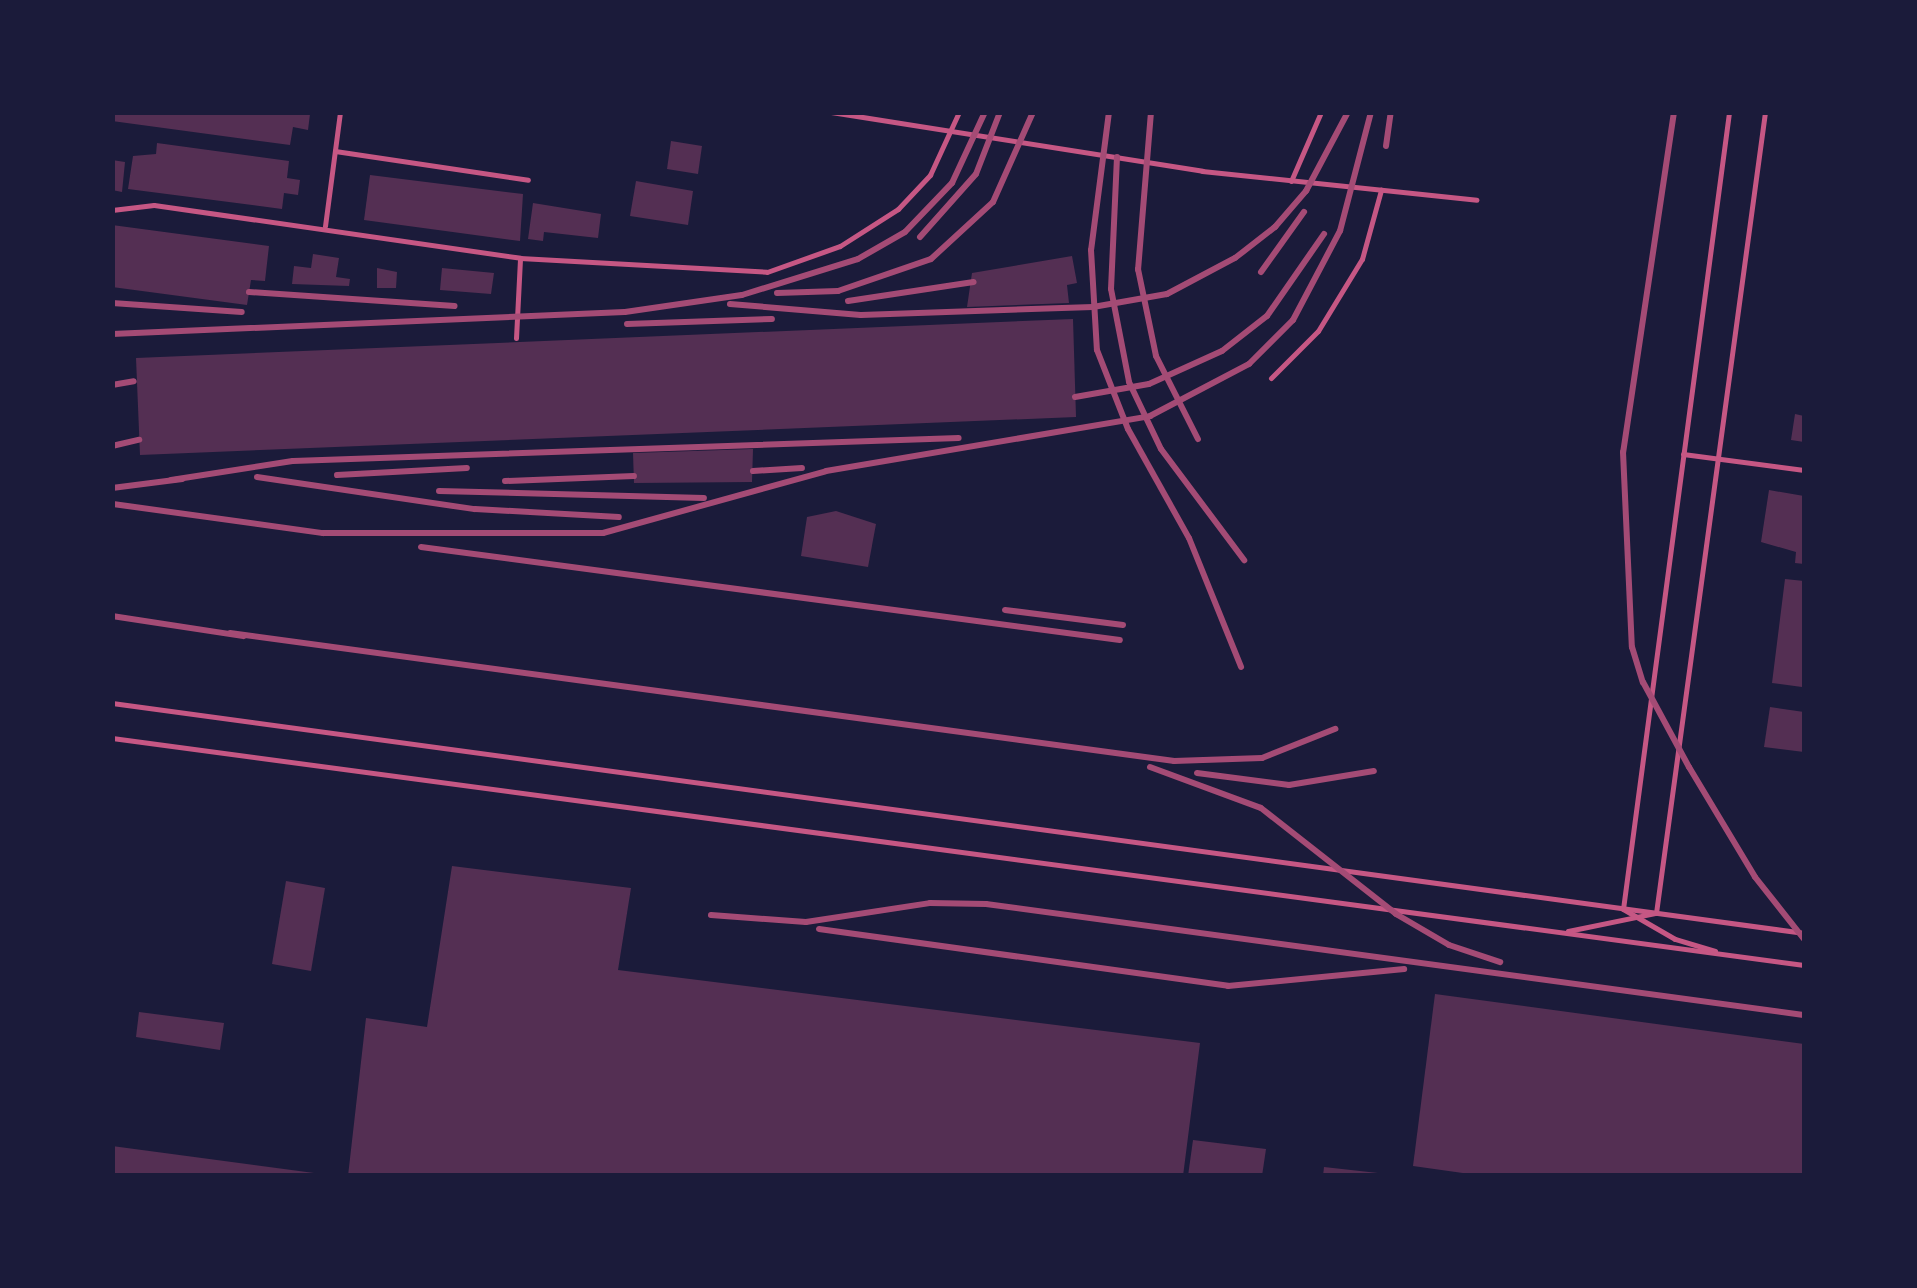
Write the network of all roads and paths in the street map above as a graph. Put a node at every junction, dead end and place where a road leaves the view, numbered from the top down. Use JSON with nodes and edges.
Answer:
{"nodes":[{"id":1,"x":340,"y":112,"type":"edge"},
{"id":2,"x":831,"y":112,"type":"edge"},
{"id":3,"x":959,"y":112,"type":"edge"},
{"id":4,"x":1320,"y":112,"type":"edge"},
{"id":5,"x":1729,"y":112,"type":"edge"},
{"id":6,"x":1765,"y":112,"type":"edge"},
{"id":7,"x":954,"y":132,"type":"junction"},
{"id":8,"x":334,"y":150,"type":"junction"},
{"id":9,"x":528,"y":180,"type":"dead end"},
{"id":10,"x":1291,"y":180,"type":"junction"},
{"id":11,"x":1381,"y":190,"type":"junction"},
{"id":12,"x":1476,"y":200,"type":"dead end"},
{"id":13,"x":112,"y":210,"type":"edge"},
{"id":14,"x":325,"y":226,"type":"junction"},
{"id":15,"x":520,"y":258,"type":"junction"},
{"id":16,"x":516,"y":338,"type":"dead end"},
{"id":17,"x":1271,"y":378,"type":"dead end"},
{"id":18,"x":1684,"y":454,"type":"junction"},
{"id":19,"x":1718,"y":459,"type":"junction"},
{"id":20,"x":1804,"y":470,"type":"edge"},
{"id":21,"x":112,"y":704,"type":"edge"},
{"id":22,"x":112,"y":738,"type":"edge"},
{"id":23,"x":1623,"y":909,"type":"junction"},
{"id":24,"x":1656,"y":913,"type":"junction"},
{"id":25,"x":1641,"y":920,"type":"junction"},
{"id":26,"x":1555,"y":932,"type":"junction"},
{"id":27,"x":1804,"y":933,"type":"edge"},
{"id":28,"x":1733,"y":956,"type":"junction"},
{"id":29,"x":1804,"y":965,"type":"edge"}],
"edges":[{"from":1,"to":8,"type":"lane"},
{"from":2,"to":7,"type":"lane"},
{"from":3,"to":7,"type":"lane"},
{"from":4,"to":10,"type":"lane"},
{"from":5,"to":18,"type":"lane"},
{"from":6,"to":19,"type":"lane"},
{"from":7,"to":10,"type":"lane"},
{"from":7,"to":15,"type":"lane"},
{"from":8,"to":9,"type":"lane"},
{"from":8,"to":14,"type":"lane"},
{"from":10,"to":11,"type":"lane"},
{"from":11,"to":12,"type":"lane"},
{"from":11,"to":17,"type":"lane"},
{"from":13,"to":14,"type":"lane"},
{"from":14,"to":15,"type":"lane"},
{"from":15,"to":16,"type":"lane"},
{"from":18,"to":19,"type":"lane"},
{"from":18,"to":23,"type":"lane"},
{"from":19,"to":20,"type":"lane"},
{"from":19,"to":24,"type":"lane"},
{"from":21,"to":23,"type":"lane"},
{"from":22,"to":26,"type":"lane"},
{"from":23,"to":24,"type":"lane"},
{"from":23,"to":25,"type":"lane"},
{"from":24,"to":25,"type":"lane"},
{"from":24,"to":27,"type":"lane"},
{"from":25,"to":26,"type":"lane"},
{"from":25,"to":28,"type":"lane"},
{"from":26,"to":28,"type":"lane"},
{"from":28,"to":29,"type":"lane"}]}
